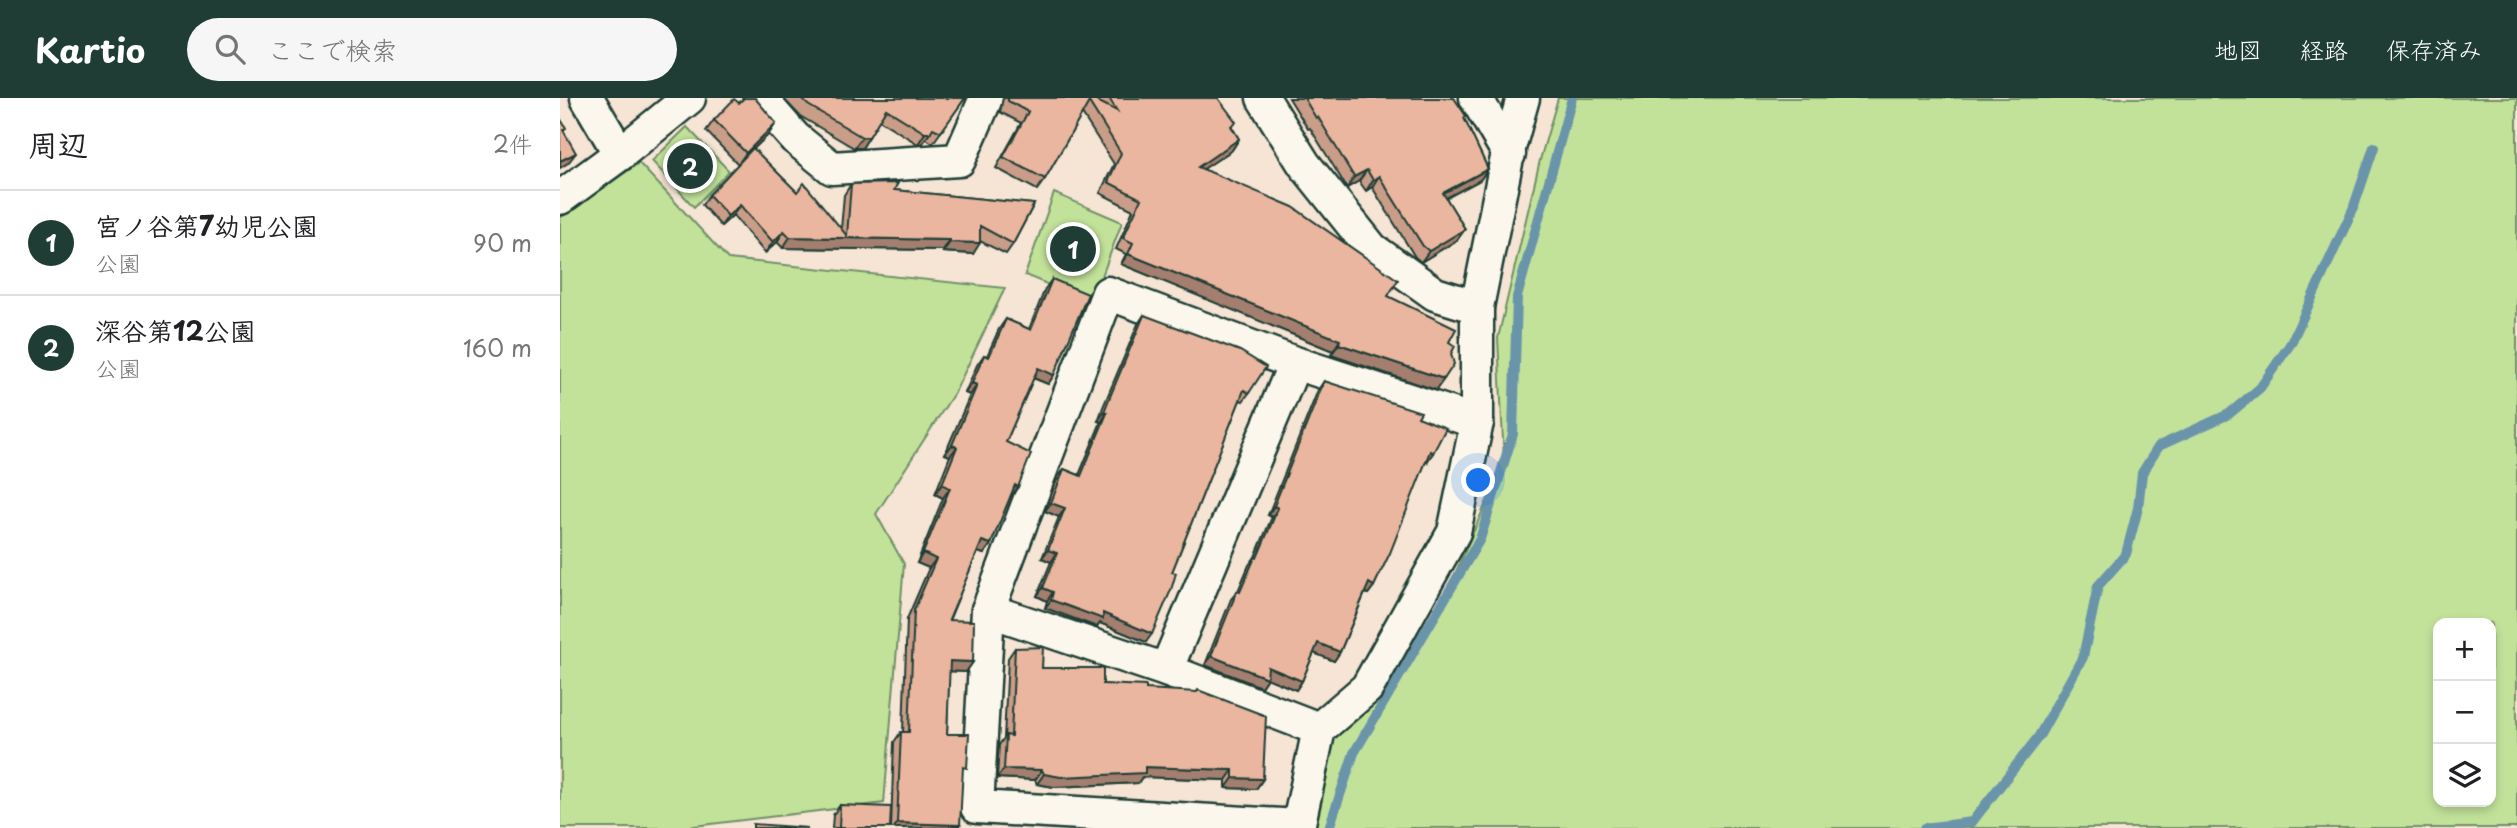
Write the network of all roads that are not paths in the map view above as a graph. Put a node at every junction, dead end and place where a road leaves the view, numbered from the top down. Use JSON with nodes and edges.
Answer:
{"nodes":[{"id":1,"x":587,"y":98,"type":"edge"},
{"id":2,"x":689,"y":98,"type":"edge"},
{"id":3,"x":760,"y":98,"type":"edge"},
{"id":4,"x":986,"y":98,"type":"edge"},
{"id":5,"x":1263,"y":98,"type":"edge"},
{"id":6,"x":1476,"y":98,"type":"edge"},
{"id":7,"x":1523,"y":98,"type":"edge"},
{"id":8,"x":620,"y":154,"type":"junction"},
{"id":9,"x":1508,"y":154,"type":"junction"},
{"id":10,"x":560,"y":198,"type":"edge"},
{"id":11,"x":1476,"y":307,"type":"junction"},
{"id":12,"x":1295,"y":363,"type":"junction"},
{"id":13,"x":1476,"y":422,"type":"junction"},
{"id":14,"x":988,"y":610,"type":"junction"},
{"id":15,"x":1166,"y":670,"type":"junction"},
{"id":16,"x":1319,"y":729,"type":"junction"},
{"id":17,"x":1298,"y":827,"type":"edge"}],
"edges":[{"from":1,"to":8,"type":"street"},
{"from":2,"to":8,"type":"street"},
{"from":3,"to":4,"type":"street"},
{"from":5,"to":11,"type":"street"},
{"from":6,"to":9,"type":"street"},
{"from":7,"to":9,"type":"street"},
{"from":8,"to":10,"type":"street"},
{"from":9,"to":11,"type":"street"},
{"from":11,"to":13,"type":"street"},
{"from":12,"to":13,"type":"street"},
{"from":12,"to":14,"type":"street"},
{"from":12,"to":15,"type":"street"},
{"from":13,"to":16,"type":"street"},
{"from":14,"to":15,"type":"street"},
{"from":14,"to":17,"type":"street"},
{"from":15,"to":16,"type":"street"},
{"from":16,"to":17,"type":"street"}]}
